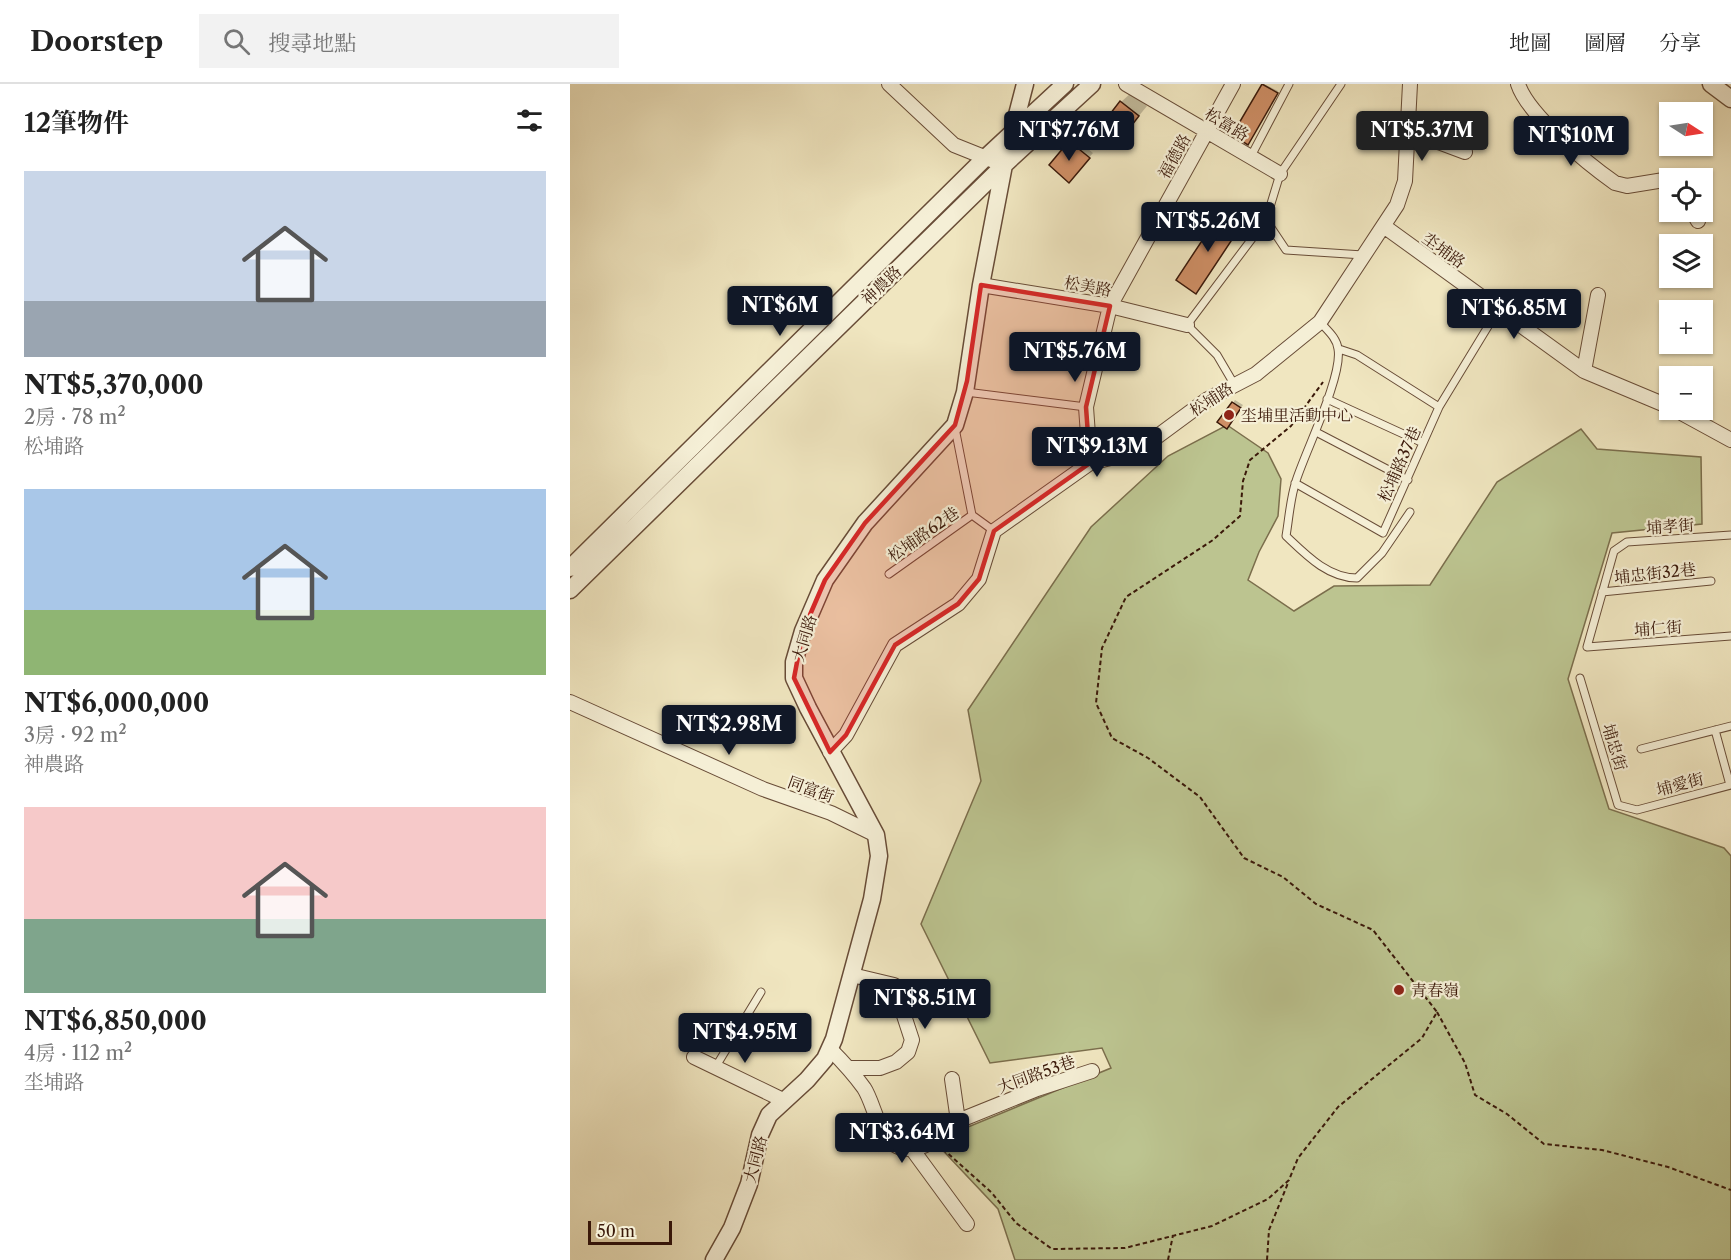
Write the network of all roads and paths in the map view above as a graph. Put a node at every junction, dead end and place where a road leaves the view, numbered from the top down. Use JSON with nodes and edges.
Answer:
{"nodes":[{"id":1,"x":889,"y":84,"type":"edge"},
{"id":2,"x":1026,"y":84,"type":"edge"},
{"id":3,"x":1065,"y":84,"type":"edge"},
{"id":4,"x":1092,"y":84,"type":"edge"},
{"id":5,"x":1126,"y":84,"type":"edge"},
{"id":6,"x":1233,"y":84,"type":"edge"},
{"id":7,"x":1289,"y":84,"type":"edge"},
{"id":8,"x":1341,"y":84,"type":"edge"},
{"id":9,"x":1410,"y":84,"type":"edge"},
{"id":10,"x":1518,"y":84,"type":"edge"},
{"id":11,"x":1711,"y":84,"type":"edge"},
{"id":12,"x":1731,"y":99,"type":"edge"},
{"id":13,"x":1015,"y":130,"type":"junction"},
{"id":14,"x":1207,"y":131,"type":"junction"},
{"id":15,"x":1409,"y":131,"type":"junction"},
{"id":16,"x":1465,"y":152,"type":"dead end"},
{"id":17,"x":1250,"y":158,"type":"junction"},
{"id":18,"x":984,"y":159,"type":"junction"},
{"id":19,"x":1004,"y":165,"type":"junction"},
{"id":20,"x":1280,"y":174,"type":"junction"},
{"id":21,"x":1659,"y":181,"type":"edge"},
{"id":22,"x":1266,"y":220,"type":"junction"},
{"id":23,"x":1384,"y":227,"type":"junction"},
{"id":24,"x":1363,"y":255,"type":"junction"},
{"id":25,"x":981,"y":285,"type":"junction"},
{"id":26,"x":1598,"y":295,"type":"dead end"},
{"id":27,"x":1110,"y":306,"type":"junction"},
{"id":28,"x":1498,"y":310,"type":"junction"},
{"id":29,"x":1320,"y":322,"type":"junction"},
{"id":30,"x":1187,"y":325,"type":"junction"},
{"id":31,"x":1339,"y":349,"type":"junction"},
{"id":32,"x":1584,"y":371,"type":"junction"},
{"id":33,"x":1324,"y":381,"type":"dead end"},
{"id":34,"x":1234,"y":384,"type":"junction"},
{"id":35,"x":965,"y":392,"type":"junction"},
{"id":36,"x":1327,"y":399,"type":"junction"},
{"id":37,"x":1659,"y":402,"type":"edge"},
{"id":38,"x":1439,"y":406,"type":"junction"},
{"id":39,"x":1086,"y":407,"type":"junction"},
{"id":40,"x":1694,"y":420,"type":"edge"},
{"id":41,"x":955,"y":425,"type":"junction"},
{"id":42,"x":1316,"y":432,"type":"junction"},
{"id":43,"x":1731,"y":440,"type":"edge"},
{"id":44,"x":1423,"y":443,"type":"junction"},
{"id":45,"x":1090,"y":463,"type":"junction"},
{"id":46,"x":1408,"y":480,"type":"junction"},
{"id":47,"x":1295,"y":483,"type":"junction"},
{"id":48,"x":1410,"y":512,"type":"dead end"},
{"id":49,"x":972,"y":516,"type":"junction"},
{"id":50,"x":994,"y":531,"type":"junction"},
{"id":51,"x":1731,"y":535,"type":"edge"},
{"id":52,"x":570,"y":568,"type":"edge"},
{"id":53,"x":889,"y":574,"type":"dead end"},
{"id":54,"x":1711,"y":581,"type":"dead end"},
{"id":55,"x":570,"y":591,"type":"edge"},
{"id":56,"x":1602,"y":592,"type":"junction"},
{"id":57,"x":1731,"y":636,"type":"edge"},
{"id":58,"x":1580,"y":678,"type":"dead end"},
{"id":59,"x":570,"y":702,"type":"edge"},
{"id":60,"x":1731,"y":726,"type":"edge"},
{"id":61,"x":1715,"y":730,"type":"junction"},
{"id":62,"x":1641,"y":749,"type":"dead end"},
{"id":63,"x":830,"y":752,"type":"junction"},
{"id":64,"x":1731,"y":785,"type":"edge"},
{"id":65,"x":1637,"y":810,"type":"joint"},
{"id":66,"x":876,"y":835,"type":"junction"},
{"id":67,"x":852,"y":975,"type":"junction"},
{"id":68,"x":761,"y":992,"type":"dead end"},
{"id":69,"x":1437,"y":1012,"type":"junction"},
{"id":70,"x":830,"y":1049,"type":"junction"},
{"id":71,"x":694,"y":1057,"type":"dead end"},
{"id":72,"x":715,"y":1068,"type":"junction"},
{"id":73,"x":848,"y":1068,"type":"junction"},
{"id":74,"x":1092,"y":1071,"type":"dead end"},
{"id":75,"x":952,"y":1079,"type":"dead end"},
{"id":76,"x":783,"y":1100,"type":"junction"},
{"id":77,"x":958,"y":1121,"type":"junction"},
{"id":78,"x":912,"y":1149,"type":"junction"},
{"id":79,"x":942,"y":1149,"type":"dead end"},
{"id":80,"x":1289,"y":1180,"type":"junction"},
{"id":81,"x":1731,"y":1190,"type":"edge"},
{"id":82,"x":967,"y":1224,"type":"dead end"},
{"id":83,"x":1173,"y":1235,"type":"junction"},
{"id":84,"x":714,"y":1260,"type":"edge"},
{"id":85,"x":1168,"y":1260,"type":"edge"},
{"id":86,"x":1267,"y":1260,"type":"edge"}],
"edges":[{"from":1,"to":18,"type":"street"},
{"from":2,"to":13,"type":"street","name":"大同路"},
{"from":3,"to":13,"type":"street","name":"神農路"},
{"from":4,"to":19,"type":"street","name":"神農路"},
{"from":5,"to":14,"type":"street","name":"松富路"},
{"from":6,"to":14,"type":"street","name":"福德路"},
{"from":7,"to":17,"type":"lane"},
{"from":8,"to":20,"type":"lane"},
{"from":9,"to":15,"type":"street","name":"松埔路"},
{"from":10,"to":21,"type":"street"},
{"from":11,"to":12,"type":"street"},
{"from":13,"to":18,"type":"street","name":"神農路"},
{"from":13,"to":19,"type":"street","name":"大同路"},
{"from":14,"to":17,"type":"street","name":"松富路"},
{"from":14,"to":27,"type":"street","name":"福德路"},
{"from":15,"to":16,"type":"street"},
{"from":15,"to":23,"type":"street","name":"松埔路"},
{"from":17,"to":20,"type":"street","name":"松富路"},
{"from":18,"to":19,"type":"street"},
{"from":18,"to":52,"type":"street","name":"神農路"},
{"from":19,"to":25,"type":"street","name":"大同路"},
{"from":19,"to":55,"type":"street","name":"神農路"},
{"from":20,"to":22,"type":"lane"},
{"from":22,"to":24,"type":"lane"},
{"from":22,"to":30,"type":"lane"},
{"from":23,"to":24,"type":"street","name":"松埔路"},
{"from":23,"to":28,"type":"street","name":"坔埔路"},
{"from":24,"to":29,"type":"street","name":"松埔路"},
{"from":25,"to":27,"type":"street","name":"松美路"},
{"from":25,"to":35,"type":"street","name":"大同路"},
{"from":26,"to":32,"type":"street"},
{"from":27,"to":30,"type":"street","name":"松美路"},
{"from":27,"to":39,"type":"street","name":"福德路"},
{"from":28,"to":32,"type":"street","name":"坔埔路"},
{"from":28,"to":38,"type":"lane","name":"松埔路37巷"},
{"from":29,"to":31,"type":"lane"},
{"from":29,"to":34,"type":"street","name":"松埔路"},
{"from":30,"to":34,"type":"lane"},
{"from":31,"to":36,"type":"lane","name":"松埔路37巷"},
{"from":31,"to":38,"type":"lane"},
{"from":32,"to":37,"type":"street","name":"坔埔路"},
{"from":33,"to":69,"type":"path"},
{"from":34,"to":45,"type":"street","name":"松埔路"},
{"from":35,"to":39,"type":"lane"},
{"from":35,"to":41,"type":"street","name":"大同路"},
{"from":36,"to":42,"type":"lane","name":"松埔路37巷"},
{"from":36,"to":44,"type":"lane"},
{"from":38,"to":44,"type":"lane","name":"松埔路37巷"},
{"from":39,"to":45,"type":"street","name":"福德路"},
{"from":40,"to":43,"type":"street"},
{"from":41,"to":49,"type":"lane","name":"松埔路62巷"},
{"from":41,"to":63,"type":"street","name":"大同路"},
{"from":42,"to":46,"type":"lane"},
{"from":42,"to":47,"type":"lane","name":"松埔路37巷"},
{"from":44,"to":46,"type":"lane","name":"松埔路37巷"},
{"from":45,"to":50,"type":"street","name":"松埔路"},
{"from":46,"to":47,"type":"lane","name":"松埔路37巷"},
{"from":47,"to":48,"type":"lane","name":"松埔路37巷"},
{"from":49,"to":50,"type":"lane","name":"松埔路62巷"},
{"from":49,"to":53,"type":"lane","name":"松埔路62巷"},
{"from":50,"to":63,"type":"street"},
{"from":51,"to":56,"type":"lane","name":"埔孝街"},
{"from":54,"to":56,"type":"lane","name":"埔忠街32巷"},
{"from":56,"to":57,"type":"lane","name":"埔仁街"},
{"from":58,"to":65,"type":"lane","name":"埔忠街"},
{"from":59,"to":66,"type":"street","name":"同富街"},
{"from":60,"to":61,"type":"lane"},
{"from":61,"to":62,"type":"lane"},
{"from":61,"to":64,"type":"lane"},
{"from":63,"to":66,"type":"street","name":"大同路"},
{"from":64,"to":65,"type":"lane","name":"埔愛街"},
{"from":66,"to":67,"type":"street","name":"大同路"},
{"from":67,"to":70,"type":"street","name":"大同路"},
{"from":67,"to":73,"type":"street"},
{"from":68,"to":72,"type":"lane"},
{"from":69,"to":80,"type":"path"},
{"from":69,"to":81,"type":"path"},
{"from":70,"to":73,"type":"street"},
{"from":70,"to":76,"type":"street","name":"大同路"},
{"from":71,"to":72,"type":"street"},
{"from":72,"to":76,"type":"street"},
{"from":73,"to":78,"type":"street"},
{"from":74,"to":77,"type":"street","name":"大同路53巷"},
{"from":75,"to":77,"type":"street"},
{"from":76,"to":84,"type":"street","name":"大同路"},
{"from":77,"to":78,"type":"street","name":"大同路53巷"},
{"from":78,"to":82,"type":"street"},
{"from":79,"to":83,"type":"path"},
{"from":80,"to":83,"type":"path"},
{"from":80,"to":86,"type":"path"},
{"from":83,"to":85,"type":"path"}]}
